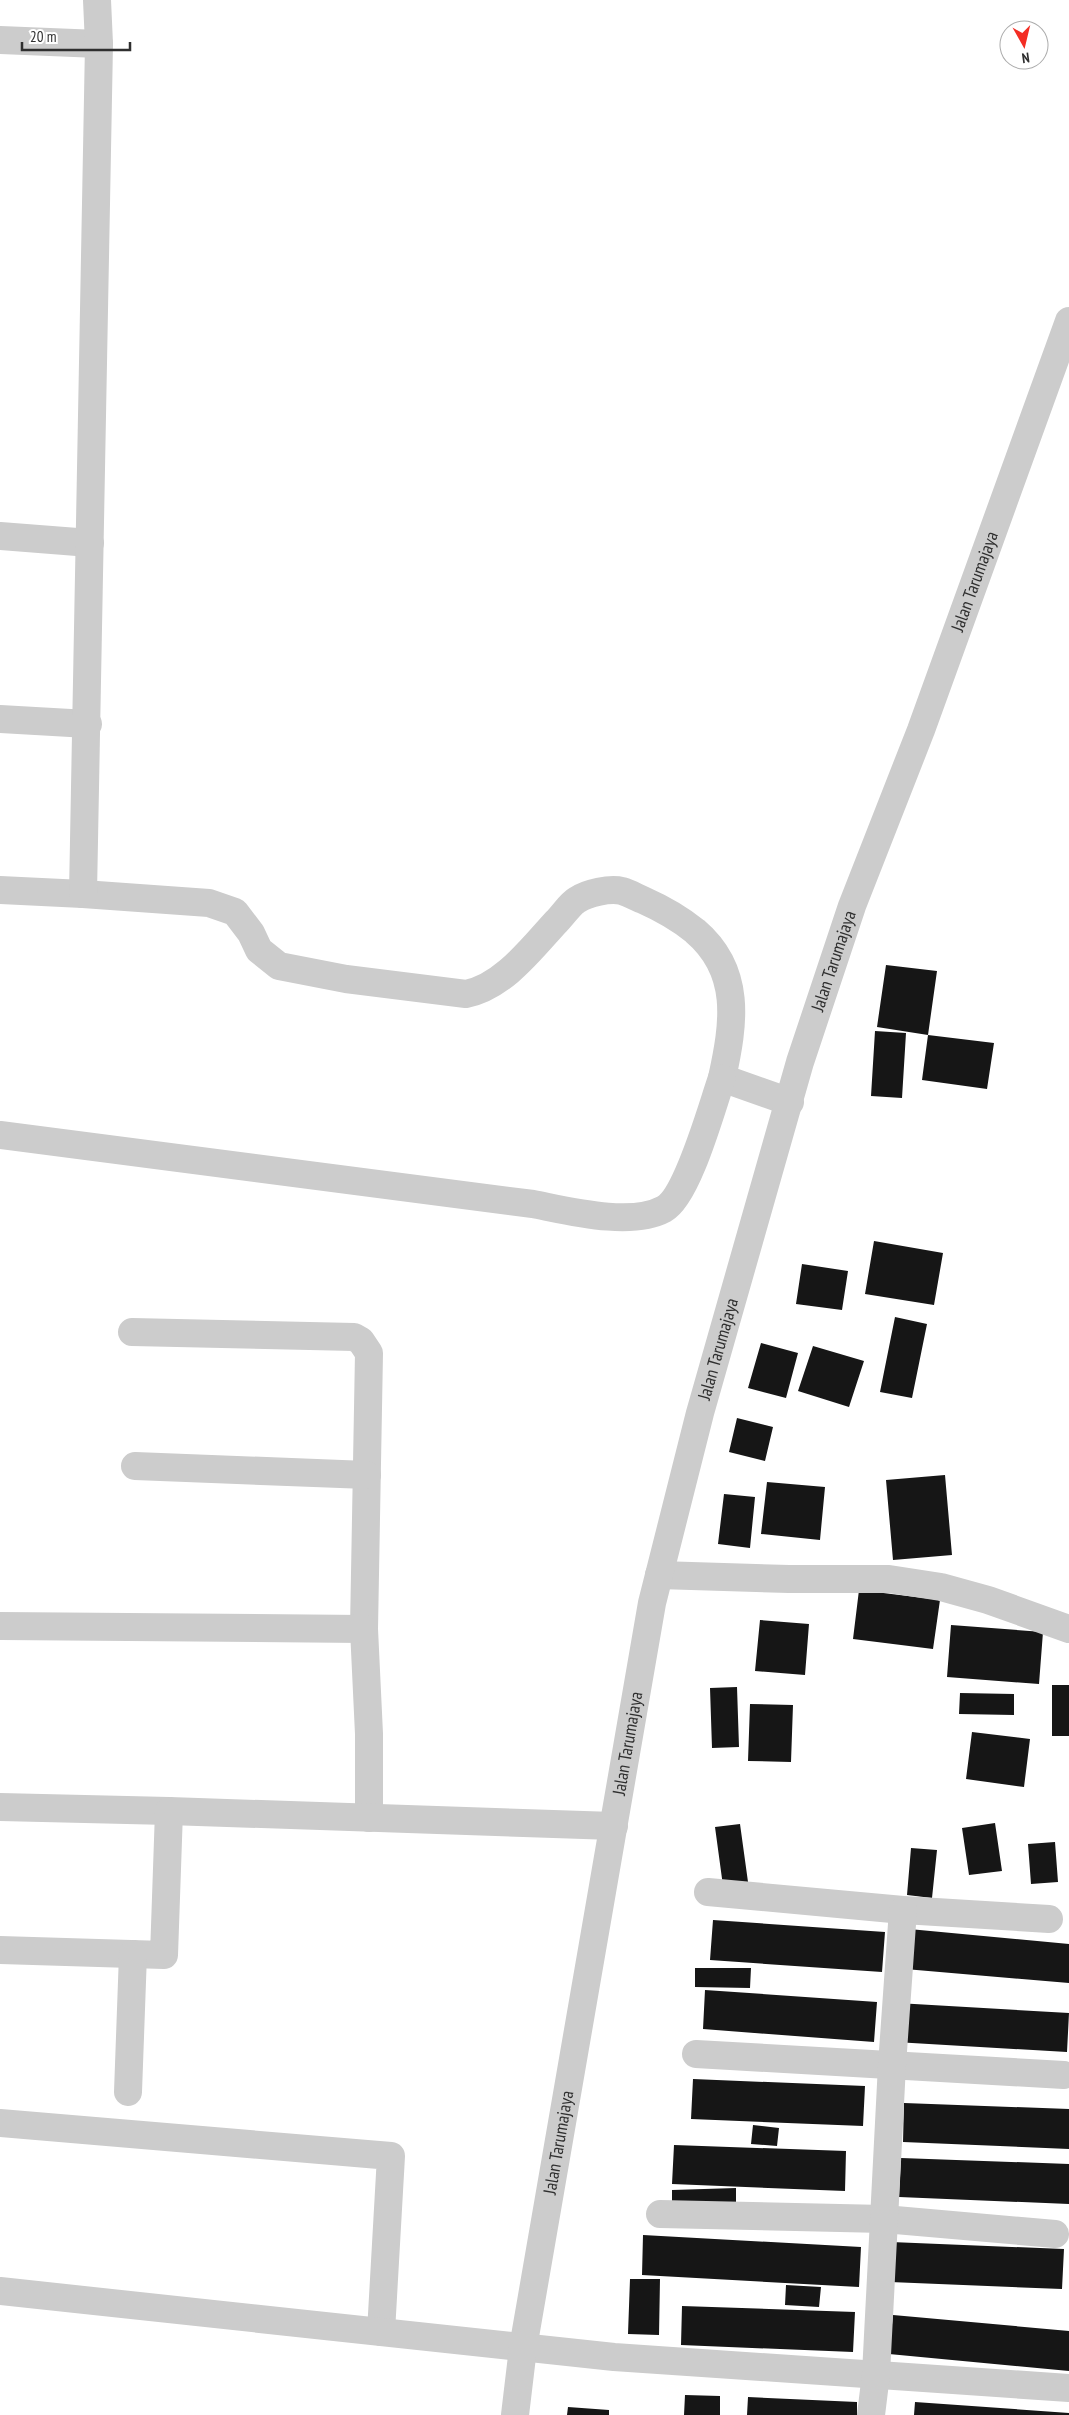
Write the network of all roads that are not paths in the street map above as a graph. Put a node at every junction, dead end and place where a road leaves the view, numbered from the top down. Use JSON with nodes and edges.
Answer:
{"nodes":[{"id":1,"x":97,"y":0,"type":"edge"},
{"id":2,"x":0,"y":40,"type":"edge"},
{"id":3,"x":99,"y":44,"type":"junction"},
{"id":4,"x":1069,"y":322,"type":"edge"},
{"id":5,"x":0,"y":536,"type":"edge"},
{"id":6,"x":90,"y":543,"type":"junction"},
{"id":7,"x":0,"y":719,"type":"edge"},
{"id":8,"x":88,"y":724,"type":"junction"},
{"id":9,"x":0,"y":890,"type":"edge"},
{"id":10,"x":83,"y":894,"type":"junction"},
{"id":11,"x":722,"y":1078,"type":"junction"},
{"id":12,"x":790,"y":1102,"type":"junction"},
{"id":13,"x":0,"y":1135,"type":"edge"},
{"id":14,"x":132,"y":1332,"type":"dead end"},
{"id":15,"x":135,"y":1466,"type":"dead end"},
{"id":16,"x":367,"y":1475,"type":"junction"},
{"id":17,"x":658,"y":1575,"type":"junction"},
{"id":18,"x":0,"y":1626,"type":"edge"},
{"id":19,"x":364,"y":1629,"type":"junction"},
{"id":20,"x":1069,"y":1629,"type":"edge"},
{"id":21,"x":0,"y":1807,"type":"edge"},
{"id":22,"x":169,"y":1811,"type":"junction"},
{"id":23,"x":369,"y":1818,"type":"junction"},
{"id":24,"x":614,"y":1826,"type":"junction"},
{"id":25,"x":708,"y":1892,"type":"dead end"},
{"id":26,"x":903,"y":1910,"type":"junction"},
{"id":27,"x":1048,"y":1919,"type":"dead end"},
{"id":28,"x":0,"y":1950,"type":"edge"},
{"id":29,"x":133,"y":1954,"type":"junction"},
{"id":30,"x":696,"y":2054,"type":"dead end"},
{"id":31,"x":892,"y":2065,"type":"junction"},
{"id":32,"x":1064,"y":2075,"type":"dead end"},
{"id":33,"x":128,"y":2092,"type":"dead end"},
{"id":34,"x":0,"y":2124,"type":"edge"},
{"id":35,"x":660,"y":2214,"type":"dead end"},
{"id":36,"x":884,"y":2219,"type":"junction"},
{"id":37,"x":1055,"y":2234,"type":"dead end"},
{"id":38,"x":0,"y":2291,"type":"edge"},
{"id":39,"x":381,"y":2332,"type":"junction"},
{"id":40,"x":523,"y":2348,"type":"junction"},
{"id":41,"x":876,"y":2374,"type":"junction"},
{"id":42,"x":1069,"y":2388,"type":"edge"},
{"id":43,"x":515,"y":2415,"type":"edge"},
{"id":44,"x":871,"y":2415,"type":"edge"}],
"edges":[{"from":1,"to":3,"type":"street"},
{"from":2,"to":3,"type":"street"},
{"from":3,"to":6,"type":"street"},
{"from":4,"to":12,"type":"street","name":"Jalan Tarumajaya"},
{"from":5,"to":6,"type":"street"},
{"from":6,"to":8,"type":"street"},
{"from":7,"to":8,"type":"street"},
{"from":8,"to":10,"type":"street"},
{"from":9,"to":10,"type":"street"},
{"from":10,"to":11,"type":"street"},
{"from":11,"to":12,"type":"street"},
{"from":11,"to":13,"type":"street"},
{"from":12,"to":17,"type":"street","name":"Jalan Tarumajaya"},
{"from":14,"to":16,"type":"street"},
{"from":15,"to":16,"type":"street"},
{"from":16,"to":19,"type":"street"},
{"from":17,"to":20,"type":"street"},
{"from":17,"to":24,"type":"street","name":"Jalan Tarumajaya"},
{"from":18,"to":19,"type":"street"},
{"from":19,"to":23,"type":"street"},
{"from":21,"to":22,"type":"street"},
{"from":22,"to":23,"type":"street"},
{"from":22,"to":29,"type":"street"},
{"from":23,"to":24,"type":"street"},
{"from":24,"to":40,"type":"street","name":"Jalan Tarumajaya"},
{"from":25,"to":26,"type":"street"},
{"from":26,"to":27,"type":"street"},
{"from":26,"to":31,"type":"street"},
{"from":28,"to":29,"type":"street"},
{"from":29,"to":33,"type":"street"},
{"from":30,"to":31,"type":"street"},
{"from":31,"to":32,"type":"street"},
{"from":31,"to":36,"type":"street"},
{"from":34,"to":39,"type":"street"},
{"from":35,"to":36,"type":"street"},
{"from":36,"to":37,"type":"street"},
{"from":36,"to":41,"type":"street"},
{"from":38,"to":39,"type":"street"},
{"from":39,"to":40,"type":"street"},
{"from":40,"to":41,"type":"street"},
{"from":40,"to":43,"type":"street","name":"Jalan Tarumajaya"},
{"from":41,"to":42,"type":"street"},
{"from":41,"to":44,"type":"street"}]}
